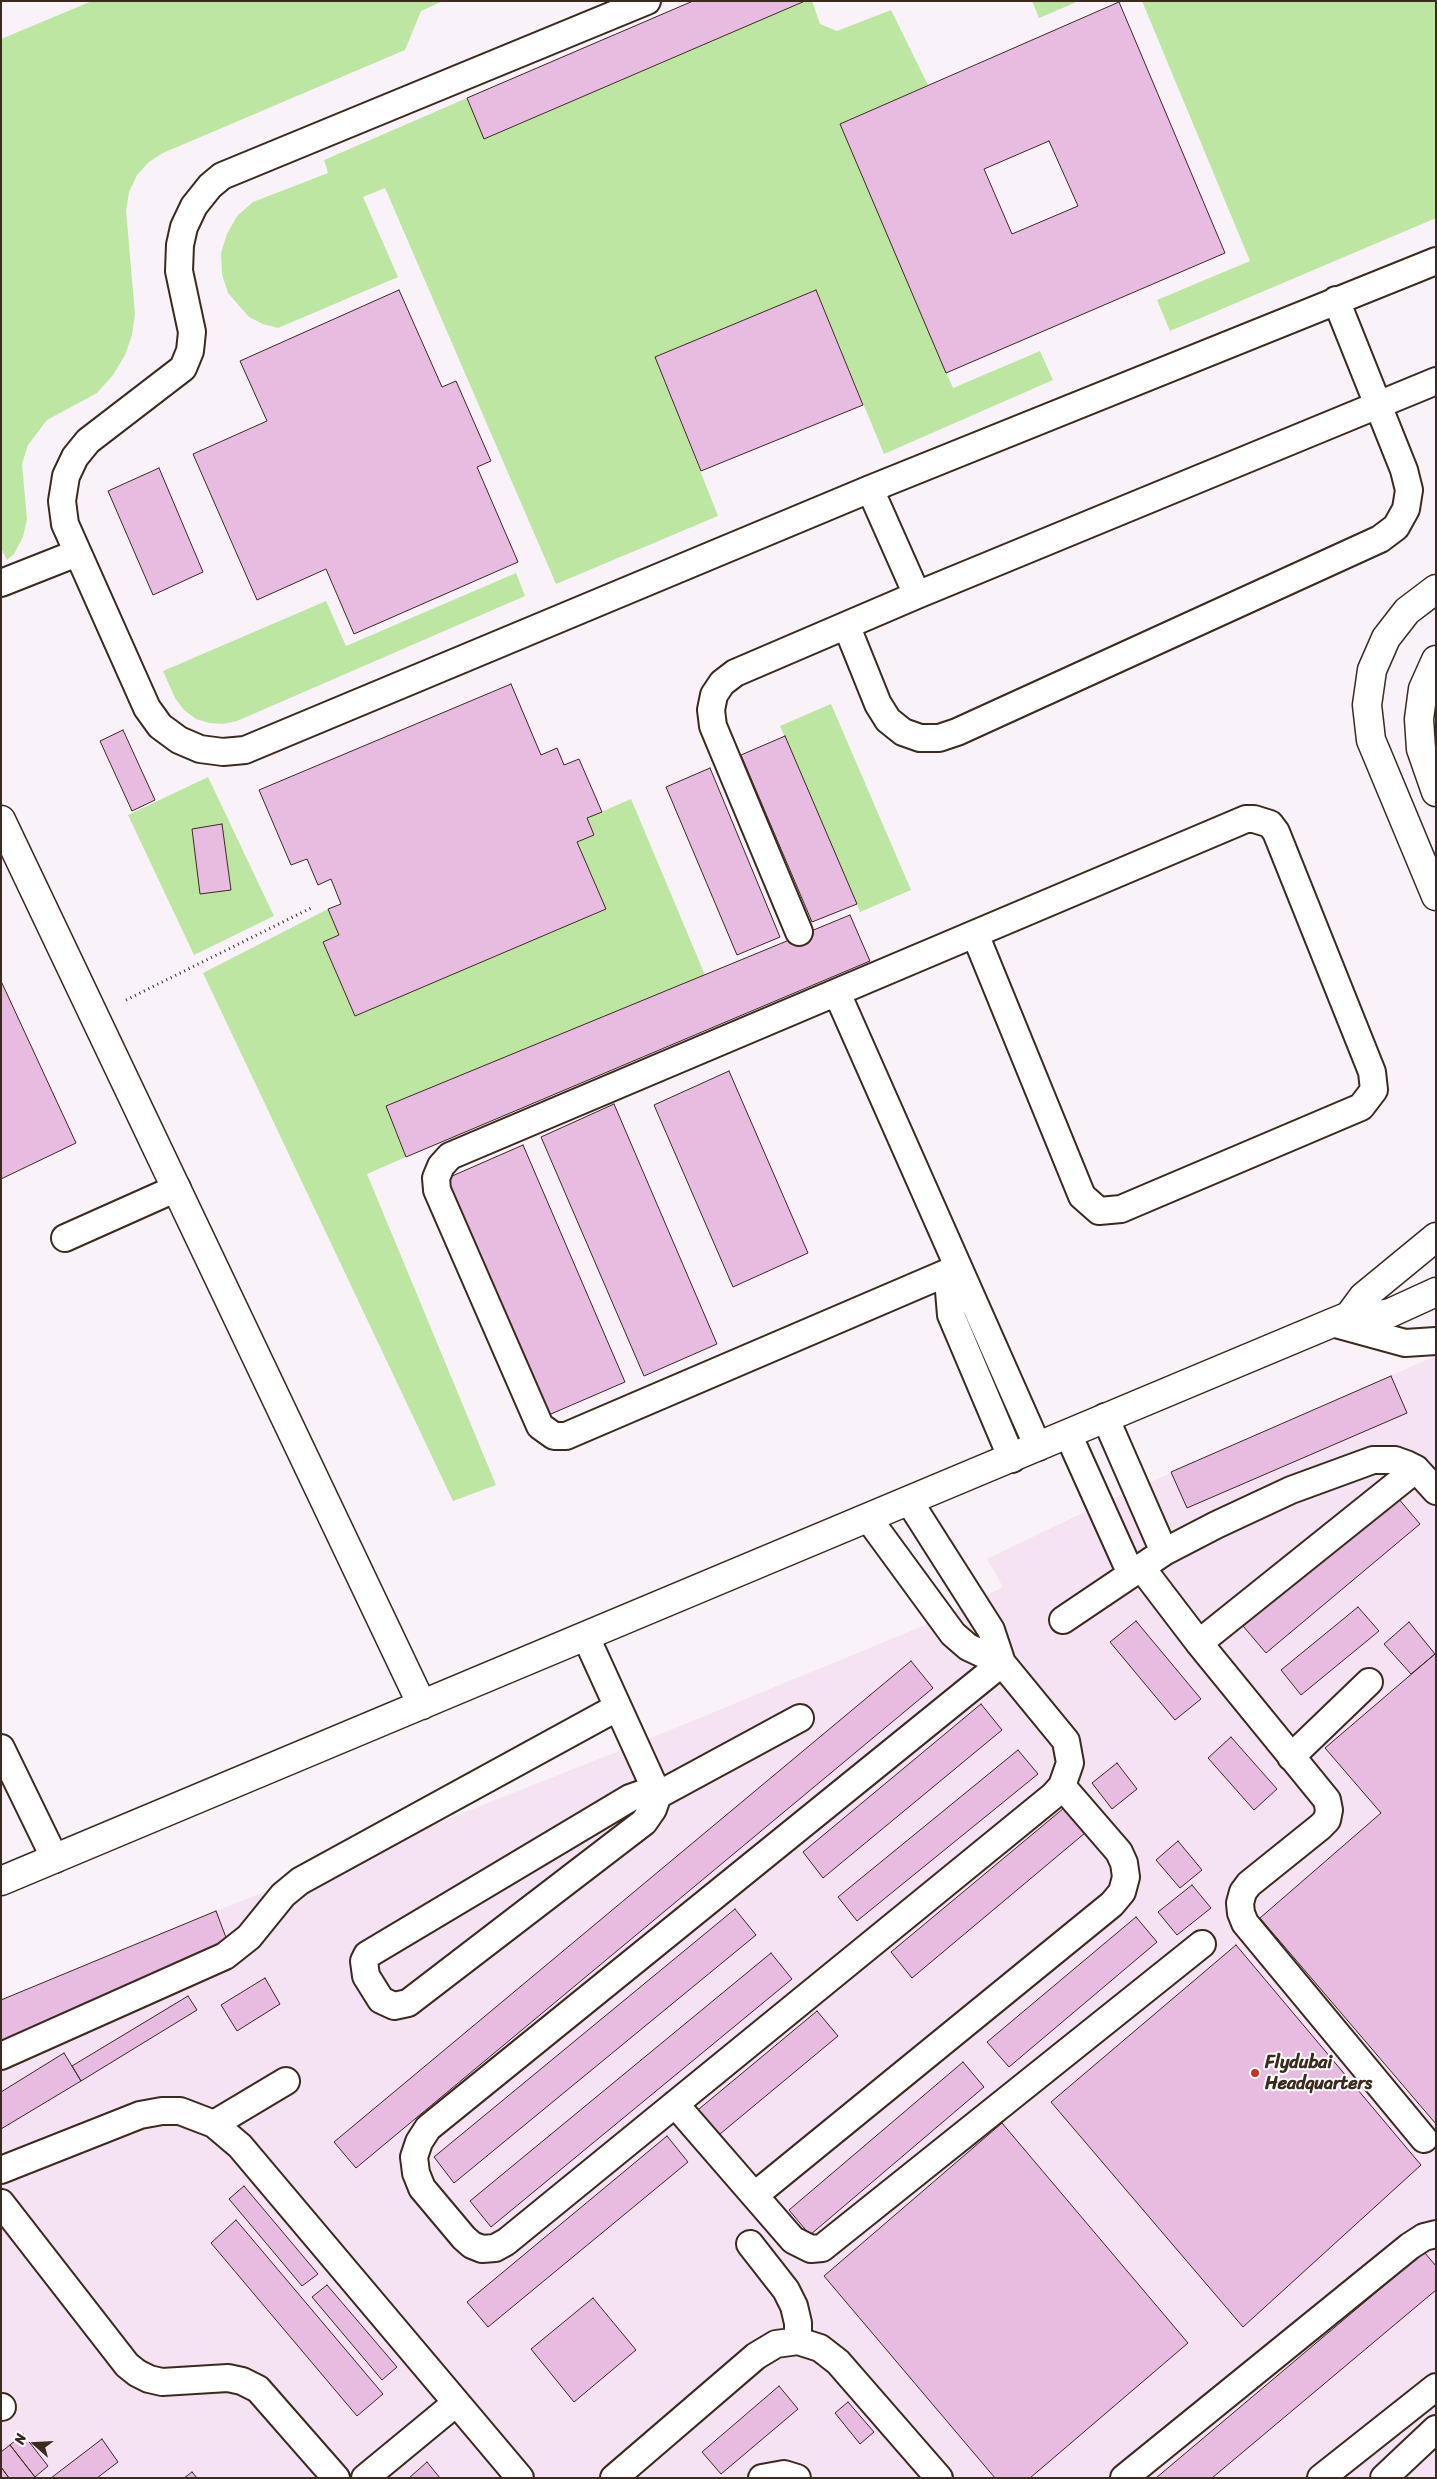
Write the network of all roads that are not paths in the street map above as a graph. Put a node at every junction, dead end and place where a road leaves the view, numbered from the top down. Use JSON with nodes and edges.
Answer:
{"nodes":[{"id":1,"x":648,"y":1,"type":"edge"},
{"id":2,"x":1436,"y":261,"type":"edge"},
{"id":3,"x":1336,"y":300,"type":"junction"},
{"id":4,"x":1436,"y":381,"type":"edge"},
{"id":5,"x":1376,"y":404,"type":"junction"},
{"id":6,"x":870,"y":488,"type":"junction"},
{"id":7,"x":78,"y":553,"type":"junction"},
{"id":8,"x":1,"y":583,"type":"edge"},
{"id":9,"x":1436,"y":589,"type":"edge"},
{"id":10,"x":917,"y":595,"type":"junction"},
{"id":11,"x":847,"y":627,"type":"junction"},
{"id":12,"x":1436,"y":660,"type":"edge"},
{"id":13,"x":1436,"y":792,"type":"edge"},
{"id":14,"x":1,"y":820,"type":"edge"},
{"id":15,"x":1436,"y":896,"type":"edge"},
{"id":16,"x":799,"y":932,"type":"dead end"},
{"id":17,"x":976,"y":934,"type":"junction"},
{"id":18,"x":837,"y":993,"type":"junction"},
{"id":19,"x":177,"y":1188,"type":"junction"},
{"id":20,"x":1436,"y":1237,"type":"edge"},
{"id":21,"x":64,"y":1238,"type":"dead end"},
{"id":22,"x":958,"y":1268,"type":"junction"},
{"id":23,"x":1436,"y":1292,"type":"edge"},
{"id":24,"x":1341,"y":1320,"type":"junction"},
{"id":25,"x":1436,"y":1341,"type":"edge"},
{"id":26,"x":1105,"y":1417,"type":"junction"},
{"id":27,"x":1068,"y":1434,"type":"junction"},
{"id":28,"x":1038,"y":1446,"type":"junction"},
{"id":29,"x":1012,"y":1459,"type":"junction"},
{"id":30,"x":1416,"y":1470,"type":"junction"},
{"id":31,"x":1436,"y":1491,"type":"edge"},
{"id":32,"x":909,"y":1501,"type":"junction"},
{"id":33,"x":868,"y":1518,"type":"junction"},
{"id":34,"x":1164,"y":1552,"type":"junction"},
{"id":35,"x":1136,"y":1570,"type":"junction"},
{"id":36,"x":1063,"y":1620,"type":"dead end"},
{"id":37,"x":586,"y":1637,"type":"junction"},
{"id":38,"x":1199,"y":1643,"type":"junction"},
{"id":39,"x":1002,"y":1663,"type":"junction"},
{"id":40,"x":1369,"y":1682,"type":"dead end"},
{"id":41,"x":422,"y":1705,"type":"junction"},
{"id":42,"x":618,"y":1707,"type":"junction"},
{"id":43,"x":800,"y":1718,"type":"dead end"},
{"id":44,"x":1291,"y":1756,"type":"junction"},
{"id":45,"x":4,"y":1762,"type":"edge"},
{"id":46,"x":1062,"y":1786,"type":"junction"},
{"id":47,"x":658,"y":1795,"type":"junction"},
{"id":48,"x":55,"y":1859,"type":"junction"},
{"id":49,"x":1,"y":1881,"type":"edge"},
{"id":50,"x":1202,"y":1944,"type":"dead end"},
{"id":51,"x":1,"y":2056,"type":"edge"},
{"id":52,"x":286,"y":2081,"type":"dead end"},
{"id":53,"x":675,"y":2104,"type":"junction"},
{"id":54,"x":214,"y":2124,"type":"junction"},
{"id":55,"x":1424,"y":2139,"type":"dead end"},
{"id":56,"x":1,"y":2170,"type":"edge"},
{"id":57,"x":755,"y":2195,"type":"junction"},
{"id":58,"x":1,"y":2203,"type":"edge"},
{"id":59,"x":1436,"y":2234,"type":"edge"},
{"id":60,"x":750,"y":2244,"type":"dead end"},
{"id":61,"x":798,"y":2341,"type":"junction"},
{"id":62,"x":1436,"y":2387,"type":"edge"},
{"id":63,"x":456,"y":2403,"type":"junction"},
{"id":64,"x":1436,"y":2429,"type":"edge"},
{"id":65,"x":336,"y":2478,"type":"edge"},
{"id":66,"x":365,"y":2478,"type":"edge"},
{"id":67,"x":520,"y":2478,"type":"edge"},
{"id":68,"x":614,"y":2478,"type":"edge"},
{"id":69,"x":762,"y":2478,"type":"edge"},
{"id":70,"x":797,"y":2478,"type":"edge"},
{"id":71,"x":939,"y":2478,"type":"edge"},
{"id":72,"x":1124,"y":2478,"type":"edge"},
{"id":73,"x":1321,"y":2478,"type":"edge"},
{"id":74,"x":1384,"y":2478,"type":"edge"}],
"edges":[{"from":1,"to":7,"type":"lane"},
{"from":2,"to":3,"type":"lane"},
{"from":3,"to":5,"type":"lane"},
{"from":3,"to":6,"type":"lane"},
{"from":4,"to":5,"type":"lane"},
{"from":5,"to":10,"type":"lane"},
{"from":5,"to":11,"type":"lane"},
{"from":6,"to":7,"type":"lane"},
{"from":6,"to":10,"type":"lane"},
{"from":7,"to":8,"type":"lane"},
{"from":9,"to":15,"type":"street"},
{"from":10,"to":11,"type":"lane"},
{"from":11,"to":16,"type":"lane"},
{"from":12,"to":13,"type":"street"},
{"from":14,"to":19,"type":"street"},
{"from":17,"to":17,"type":"lane"},
{"from":17,"to":18,"type":"lane"},
{"from":18,"to":22,"type":"lane"},
{"from":18,"to":22,"type":"lane"},
{"from":19,"to":21,"type":"lane"},
{"from":19,"to":41,"type":"street"},
{"from":20,"to":24,"type":"street"},
{"from":22,"to":28,"type":"lane"},
{"from":22,"to":29,"type":"lane"},
{"from":23,"to":24,"type":"street"},
{"from":24,"to":25,"type":"lane"},
{"from":24,"to":26,"type":"street"},
{"from":26,"to":27,"type":"street"},
{"from":26,"to":34,"type":"lane"},
{"from":27,"to":28,"type":"street"},
{"from":27,"to":35,"type":"lane"},
{"from":28,"to":29,"type":"street"},
{"from":29,"to":32,"type":"street"},
{"from":30,"to":31,"type":"lane"},
{"from":30,"to":34,"type":"lane"},
{"from":30,"to":38,"type":"lane"},
{"from":32,"to":33,"type":"street"},
{"from":32,"to":39,"type":"lane"},
{"from":33,"to":37,"type":"street"},
{"from":33,"to":39,"type":"lane"},
{"from":34,"to":35,"type":"lane"},
{"from":35,"to":36,"type":"lane"},
{"from":35,"to":38,"type":"lane"},
{"from":37,"to":41,"type":"street"},
{"from":37,"to":42,"type":"lane"},
{"from":38,"to":44,"type":"lane"},
{"from":39,"to":46,"type":"lane"},
{"from":39,"to":53,"type":"lane"},
{"from":40,"to":44,"type":"lane"},
{"from":41,"to":48,"type":"street"},
{"from":42,"to":47,"type":"lane"},
{"from":42,"to":51,"type":"lane"},
{"from":43,"to":47,"type":"lane"},
{"from":44,"to":55,"type":"lane"},
{"from":45,"to":48,"type":"lane"},
{"from":46,"to":53,"type":"lane"},
{"from":46,"to":57,"type":"lane"},
{"from":47,"to":47,"type":"lane"},
{"from":48,"to":49,"type":"street"},
{"from":50,"to":57,"type":"lane"},
{"from":52,"to":54,"type":"lane"},
{"from":53,"to":57,"type":"lane"},
{"from":54,"to":56,"type":"lane"},
{"from":54,"to":63,"type":"lane"},
{"from":58,"to":65,"type":"lane"},
{"from":59,"to":72,"type":"lane"},
{"from":60,"to":61,"type":"lane"},
{"from":61,"to":68,"type":"lane"},
{"from":61,"to":71,"type":"lane"},
{"from":62,"to":73,"type":"lane"},
{"from":63,"to":66,"type":"lane"},
{"from":63,"to":67,"type":"lane"},
{"from":64,"to":74,"type":"lane"},
{"from":69,"to":70,"type":"lane"}]}
